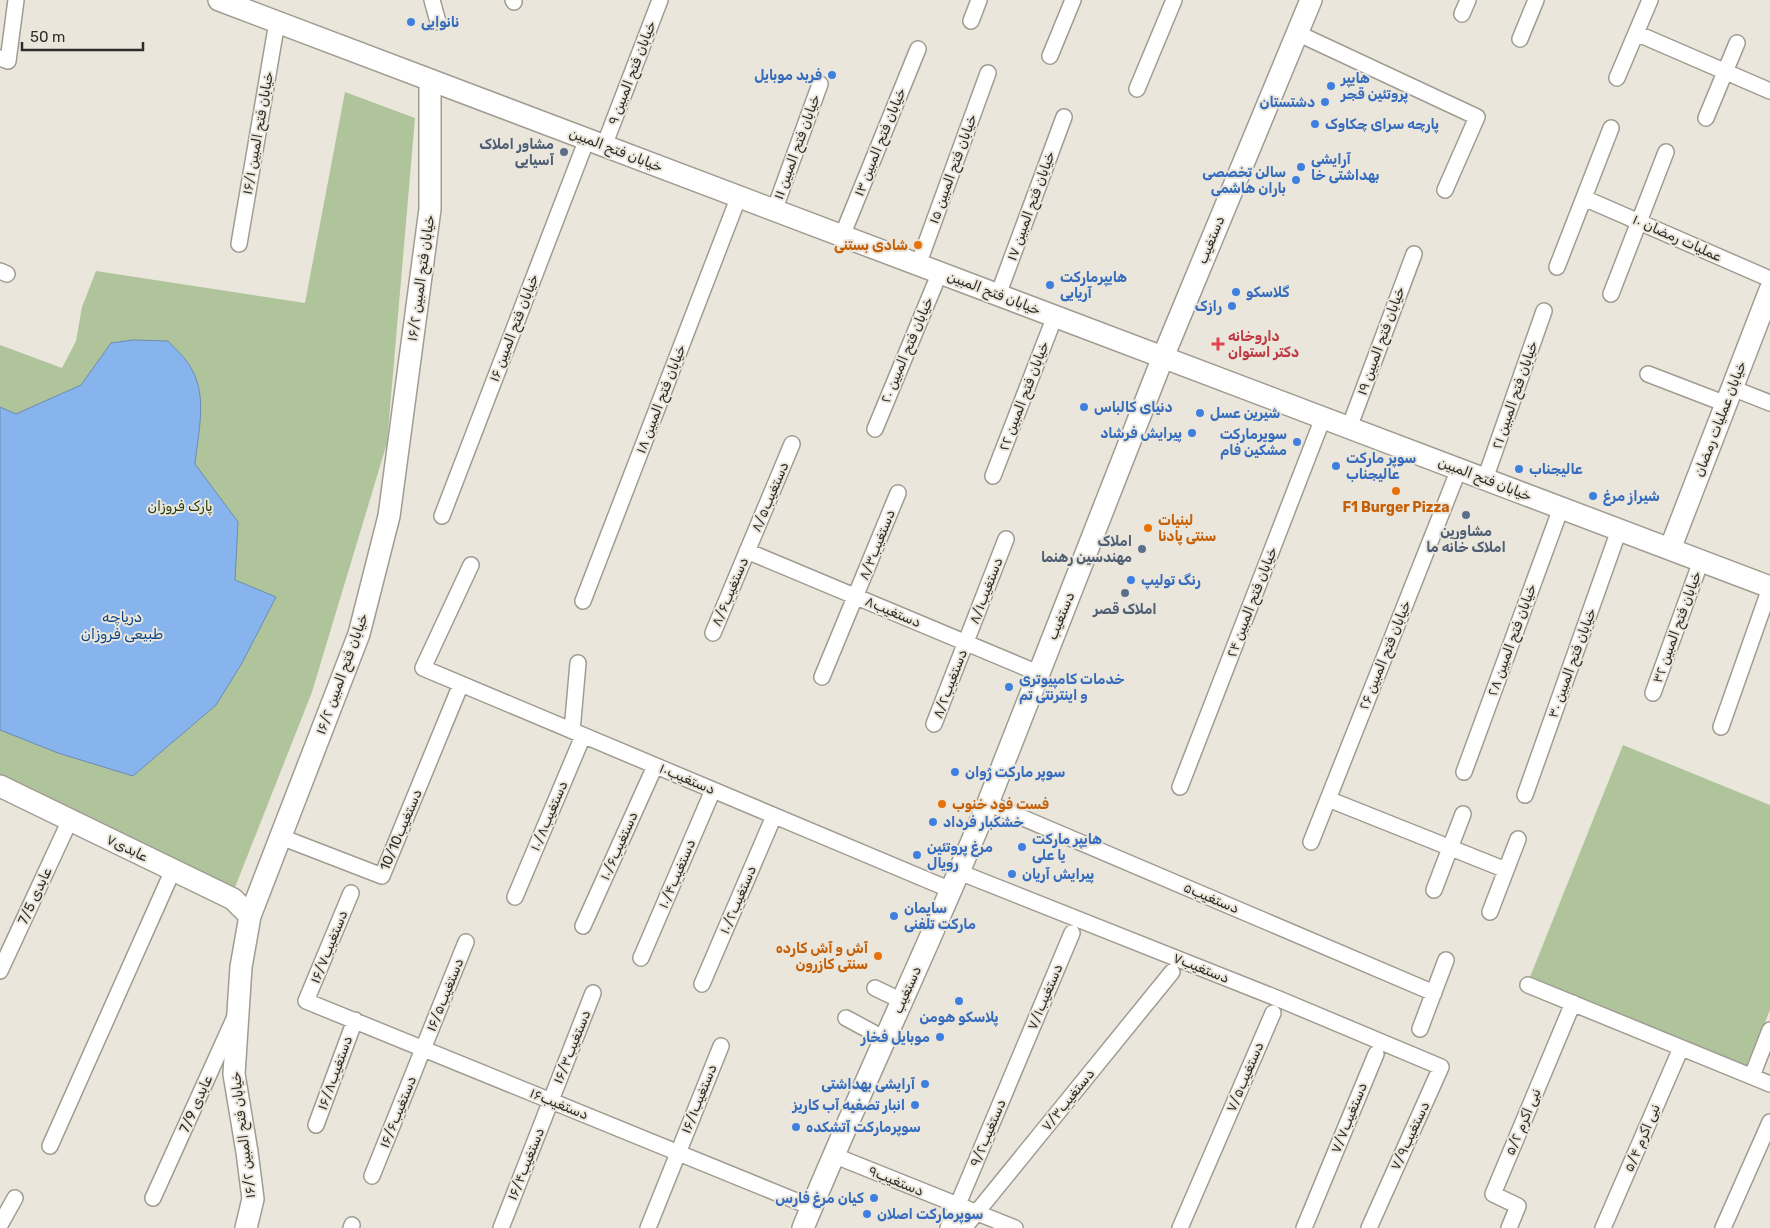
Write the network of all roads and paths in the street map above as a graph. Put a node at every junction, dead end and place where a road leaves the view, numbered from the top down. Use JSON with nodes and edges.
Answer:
{"nodes":[{"id":1,"x":16,"y":0,"type":"edge"},
{"id":2,"x":219,"y":0,"type":"edge"},
{"id":3,"x":432,"y":0,"type":"edge"},
{"id":4,"x":660,"y":0,"type":"edge"},
{"id":5,"x":979,"y":0,"type":"edge"},
{"id":6,"x":1072,"y":0,"type":"edge"},
{"id":7,"x":1174,"y":0,"type":"edge"},
{"id":8,"x":1311,"y":0,"type":"edge"},
{"id":9,"x":1536,"y":0,"type":"edge"},
{"id":10,"x":1650,"y":0,"type":"edge"},
{"id":11,"x":971,"y":21,"type":"dead end"},
{"id":12,"x":277,"y":22,"type":"junction"},
{"id":13,"x":438,"y":22,"type":"dead end"},
{"id":14,"x":1297,"y":33,"type":"junction"},
{"id":15,"x":1636,"y":33,"type":"junction"},
{"id":16,"x":1520,"y":39,"type":"dead end"},
{"id":17,"x":1737,"y":43,"type":"dead end"},
{"id":18,"x":918,"y":49,"type":"dead end"},
{"id":19,"x":1050,"y":56,"type":"dead end"},
{"id":20,"x":0,"y":58,"type":"edge"},
{"id":21,"x":1726,"y":72,"type":"junction"},
{"id":22,"x":988,"y":73,"type":"dead end"},
{"id":23,"x":1617,"y":78,"type":"dead end"},
{"id":24,"x":430,"y":80,"type":"junction"},
{"id":25,"x":820,"y":84,"type":"dead end"},
{"id":26,"x":1137,"y":88,"type":"dead end"},
{"id":27,"x":1770,"y":91,"type":"edge"},
{"id":28,"x":1064,"y":118,"type":"dead end"},
{"id":29,"x":1706,"y":118,"type":"dead end"},
{"id":30,"x":1611,"y":128,"type":"dead end"},
{"id":31,"x":595,"y":142,"type":"junction"},
{"id":32,"x":1666,"y":152,"type":"dead end"},
{"id":33,"x":1445,"y":190,"type":"dead end"},
{"id":34,"x":739,"y":196,"type":"junction"},
{"id":35,"x":1584,"y":198,"type":"junction"},
{"id":36,"x":774,"y":211,"type":"junction"},
{"id":37,"x":1639,"y":222,"type":"junction"},
{"id":38,"x":842,"y":236,"type":"junction"},
{"id":39,"x":239,"y":244,"type":"dead end"},
{"id":40,"x":1414,"y":254,"type":"dead end"},
{"id":41,"x":918,"y":265,"type":"junction"},
{"id":42,"x":1557,"y":267,"type":"dead end"},
{"id":43,"x":940,"y":272,"type":"junction"},
{"id":44,"x":1770,"y":279,"type":"edge"},
{"id":45,"x":1770,"y":290,"type":"edge"},
{"id":46,"x":1611,"y":294,"type":"dead end"},
{"id":47,"x":998,"y":295,"type":"junction"},
{"id":48,"x":1544,"y":311,"type":"dead end"},
{"id":49,"x":1055,"y":316,"type":"junction"},
{"id":50,"x":1163,"y":357,"type":"junction"},
{"id":51,"x":1648,"y":374,"type":"dead end"},
{"id":52,"x":1729,"y":396,"type":"junction"},
{"id":53,"x":1770,"y":403,"type":"edge"},
{"id":54,"x":1323,"y":418,"type":"junction"},
{"id":55,"x":875,"y":428,"type":"dead end"},
{"id":56,"x":1349,"y":428,"type":"junction"},
{"id":57,"x":792,"y":444,"type":"dead end"},
{"id":58,"x":1459,"y":469,"type":"junction"},
{"id":59,"x":993,"y":476,"type":"dead end"},
{"id":60,"x":1485,"y":479,"type":"junction"},
{"id":61,"x":898,"y":493,"type":"dead end"},
{"id":62,"x":1561,"y":508,"type":"junction"},
{"id":63,"x":442,"y":516,"type":"dead end"},
{"id":64,"x":1619,"y":530,"type":"junction"},
{"id":65,"x":1006,"y":539,"type":"dead end"},
{"id":66,"x":1670,"y":549,"type":"junction"},
{"id":67,"x":747,"y":551,"type":"junction"},
{"id":68,"x":1701,"y":561,"type":"junction"},
{"id":69,"x":471,"y":565,"type":"dead end"},
{"id":70,"x":1770,"y":587,"type":"edge"},
{"id":71,"x":855,"y":596,"type":"junction"},
{"id":72,"x":583,"y":601,"type":"dead end"},
{"id":73,"x":713,"y":633,"type":"dead end"},
{"id":74,"x":966,"y":643,"type":"junction"},
{"id":75,"x":578,"y":663,"type":"dead end"},
{"id":76,"x":1038,"y":673,"type":"junction"},
{"id":77,"x":822,"y":678,"type":"dead end"},
{"id":78,"x":461,"y":684,"type":"junction"},
{"id":79,"x":1653,"y":693,"type":"dead end"},
{"id":80,"x":934,"y":724,"type":"dead end"},
{"id":81,"x":1721,"y":728,"type":"dead end"},
{"id":82,"x":578,"y":734,"type":"junction"},
{"id":83,"x":655,"y":766,"type":"junction"},
{"id":84,"x":1464,"y":772,"type":"dead end"},
{"id":85,"x":0,"y":786,"type":"edge"},
{"id":86,"x":1180,"y":787,"type":"dead end"},
{"id":87,"x":713,"y":790,"type":"junction"},
{"id":88,"x":1525,"y":795,"type":"dead end"},
{"id":89,"x":1328,"y":799,"type":"junction"},
{"id":90,"x":988,"y":804,"type":"junction"},
{"id":91,"x":1463,"y":814,"type":"dead end"},
{"id":92,"x":774,"y":816,"type":"junction"},
{"id":93,"x":70,"y":820,"type":"junction"},
{"id":94,"x":281,"y":837,"type":"junction"},
{"id":95,"x":1518,"y":839,"type":"dead end"},
{"id":96,"x":1312,"y":842,"type":"dead end"},
{"id":97,"x":1450,"y":848,"type":"junction"},
{"id":98,"x":173,"y":870,"type":"junction"},
{"id":99,"x":1506,"y":870,"type":"junction"},
{"id":100,"x":955,"y":881,"type":"junction"},
{"id":101,"x":1434,"y":890,"type":"dead end"},
{"id":102,"x":351,"y":893,"type":"dead end"},
{"id":103,"x":515,"y":897,"type":"dead end"},
{"id":104,"x":1490,"y":912,"type":"dead end"},
{"id":105,"x":250,"y":916,"type":"junction"},
{"id":106,"x":583,"y":926,"type":"dead end"},
{"id":107,"x":1072,"y":933,"type":"dead end"},
{"id":108,"x":466,"y":942,"type":"dead end"},
{"id":109,"x":641,"y":958,"type":"dead end"},
{"id":110,"x":1446,"y":960,"type":"dead end"},
{"id":111,"x":0,"y":972,"type":"edge"},
{"id":112,"x":1172,"y":972,"type":"dead end"},
{"id":113,"x":702,"y":984,"type":"dead end"},
{"id":114,"x":1528,"y":985,"type":"dead end"},
{"id":115,"x":875,"y":988,"type":"dead end"},
{"id":116,"x":593,"y":993,"type":"dead end"},
{"id":117,"x":1434,"y":993,"type":"junction"},
{"id":118,"x":306,"y":1001,"type":"joint"},
{"id":119,"x":902,"y":1001,"type":"junction"},
{"id":120,"x":1573,"y":1003,"type":"junction"},
{"id":121,"x":238,"y":1010,"type":"junction"},
{"id":122,"x":1273,"y":1013,"type":"dead end"},
{"id":123,"x":846,"y":1018,"type":"dead end"},
{"id":124,"x":355,"y":1020,"type":"junction"},
{"id":125,"x":1420,"y":1030,"type":"dead end"},
{"id":126,"x":1770,"y":1030,"type":"edge"},
{"id":127,"x":885,"y":1039,"type":"junction"},
{"id":128,"x":721,"y":1046,"type":"dead end"},
{"id":129,"x":1681,"y":1048,"type":"junction"},
{"id":130,"x":423,"y":1049,"type":"junction"},
{"id":131,"x":1376,"y":1054,"type":"dead end"},
{"id":132,"x":1018,"y":1061,"type":"joint"},
{"id":133,"x":1441,"y":1067,"type":"joint"},
{"id":134,"x":1752,"y":1076,"type":"junction"},
{"id":135,"x":1770,"y":1084,"type":"edge"},
{"id":136,"x":551,"y":1100,"type":"junction"},
{"id":137,"x":1770,"y":1122,"type":"edge"},
{"id":138,"x":316,"y":1125,"type":"dead end"},
{"id":139,"x":50,"y":1146,"type":"dead end"},
{"id":140,"x":678,"y":1153,"type":"junction"},
{"id":141,"x":833,"y":1155,"type":"junction"},
{"id":142,"x":372,"y":1176,"type":"dead end"},
{"id":143,"x":15,"y":1198,"type":"dead end"},
{"id":144,"x":153,"y":1198,"type":"dead end"},
{"id":145,"x":958,"y":1205,"type":"junction"},
{"id":146,"x":811,"y":1207,"type":"junction"},
{"id":147,"x":0,"y":1225,"type":"edge"},
{"id":148,"x":246,"y":1228,"type":"edge"},
{"id":149,"x":501,"y":1228,"type":"edge"},
{"id":150,"x":648,"y":1228,"type":"edge"},
{"id":151,"x":803,"y":1228,"type":"edge"},
{"id":152,"x":948,"y":1228,"type":"edge"},
{"id":153,"x":964,"y":1228,"type":"edge"},
{"id":154,"x":1015,"y":1228,"type":"edge"},
{"id":155,"x":1180,"y":1228,"type":"edge"},
{"id":156,"x":1304,"y":1228,"type":"edge"},
{"id":157,"x":1369,"y":1228,"type":"edge"},
{"id":158,"x":1509,"y":1228,"type":"edge"},
{"id":159,"x":1604,"y":1228,"type":"edge"},
{"id":160,"x":1724,"y":1228,"type":"edge"}],
"edges":[{"from":1,"to":20,"type":"street"},
{"from":2,"to":12,"type":"street","name":"خیابان فتح المبین"},
{"from":3,"to":13,"type":"street"},
{"from":4,"to":31,"type":"street","name":"خیابان فتح المبین ۹"},
{"from":5,"to":11,"type":"street"},
{"from":6,"to":19,"type":"street"},
{"from":7,"to":26,"type":"street"},
{"from":8,"to":14,"type":"street","name":"دستغیب"},
{"from":9,"to":16,"type":"street"},
{"from":10,"to":15,"type":"street"},
{"from":12,"to":24,"type":"street","name":"خیابان فتح المبین"},
{"from":12,"to":39,"type":"street","name":"خیابان فتح المبین ۱۶/۱"},
{"from":14,"to":33,"type":"street"},
{"from":14,"to":50,"type":"street","name":"دستغیب"},
{"from":15,"to":21,"type":"street"},
{"from":15,"to":23,"type":"street"},
{"from":17,"to":21,"type":"street"},
{"from":18,"to":38,"type":"street","name":"خیابان فتح المبین ۱۳"},
{"from":21,"to":27,"type":"street"},
{"from":21,"to":29,"type":"street"},
{"from":22,"to":41,"type":"street","name":"خیابان فتح المبین ۱۵"},
{"from":24,"to":31,"type":"street","name":"خیابان فتح المبین"},
{"from":24,"to":94,"type":"street","name":"خیابان فتح المبین ۱۶/۲"},
{"from":25,"to":36,"type":"street","name":"خیابان فتح المبین ۱۱"},
{"from":28,"to":47,"type":"street","name":"خیابان فتح المبین ۱۷"},
{"from":30,"to":35,"type":"street"},
{"from":31,"to":34,"type":"street","name":"خیابان فتح المبین"},
{"from":31,"to":63,"type":"street","name":"خیابان فتح المبین ۱۶"},
{"from":32,"to":37,"type":"street"},
{"from":34,"to":36,"type":"street","name":"خیابان فتح المبین"},
{"from":34,"to":72,"type":"street","name":"خیابان فتح المبین ۱۸"},
{"from":35,"to":37,"type":"street","name":"عملیات رمضان ۱۰"},
{"from":35,"to":42,"type":"street"},
{"from":36,"to":38,"type":"street","name":"خیابان فتح المبین"},
{"from":37,"to":44,"type":"street","name":"عملیات رمضان ۱۰"},
{"from":37,"to":46,"type":"street"},
{"from":38,"to":41,"type":"street","name":"خیابان فتح المبین"},
{"from":40,"to":56,"type":"street","name":"خیابان فتح المبین ۱۹"},
{"from":41,"to":43,"type":"street","name":"خیابان فتح المبین"},
{"from":43,"to":47,"type":"street","name":"خیابان فتح المبین"},
{"from":43,"to":55,"type":"street","name":"خیابان فتح المبین ۲۰"},
{"from":45,"to":52,"type":"street","name":"خیابان عملیات رمضان"},
{"from":47,"to":49,"type":"street","name":"خیابان فتح المبین"},
{"from":48,"to":60,"type":"street","name":"خیابان فتح المبین ۲۱"},
{"from":49,"to":50,"type":"street","name":"خیابان فتح المبین"},
{"from":49,"to":59,"type":"street","name":"خیابان فتح المبین ۲۲"},
{"from":50,"to":54,"type":"street","name":"خیابان فتح المبین"},
{"from":50,"to":76,"type":"street","name":"دستغیب"},
{"from":51,"to":52,"type":"street"},
{"from":52,"to":53,"type":"street"},
{"from":52,"to":66,"type":"street","name":"خیابان عملیات رمضان"},
{"from":54,"to":56,"type":"street","name":"خیابان فتح المبین"},
{"from":54,"to":86,"type":"street","name":"خیابان فتح المبین ۲۴"},
{"from":56,"to":58,"type":"street","name":"خیابان فتح المبین"},
{"from":57,"to":67,"type":"street","name":"دستغیب۸/۵"},
{"from":58,"to":60,"type":"street","name":"خیابان فتح المبین"},
{"from":58,"to":89,"type":"street","name":"خیابان فتح المبین ۲۶"},
{"from":60,"to":62,"type":"street","name":"خیابان فتح المبین"},
{"from":61,"to":71,"type":"street","name":"دستغیب۸/۳"},
{"from":62,"to":64,"type":"street","name":"خیابان فتح المبین"},
{"from":62,"to":84,"type":"street","name":"خیابان فتح المبین ۲۸"},
{"from":64,"to":66,"type":"street","name":"خیابان فتح المبین"},
{"from":64,"to":88,"type":"street","name":"خیابان فتح المبین ۳۰"},
{"from":65,"to":74,"type":"street","name":"دستغیب۸/۱"},
{"from":66,"to":68,"type":"street","name":"خیابان فتح المبین"},
{"from":67,"to":71,"type":"street","name":"دستغیب۸"},
{"from":67,"to":73,"type":"street","name":"دستغیب۸/۶"},
{"from":68,"to":70,"type":"street","name":"خیابان فتح المبین"},
{"from":68,"to":79,"type":"street","name":"خیابان فتح المبین ۳۲"},
{"from":69,"to":78,"type":"street","name":"دستغیب۱۰"},
{"from":70,"to":81,"type":"street"},
{"from":71,"to":74,"type":"street","name":"دستغیب۸"},
{"from":71,"to":77,"type":"street","name":"دستغیب۸/۳"},
{"from":74,"to":76,"type":"street","name":"دستغیب۸"},
{"from":74,"to":80,"type":"street","name":"دستغیب۸/۲"},
{"from":75,"to":82,"type":"street","name":"دستغیب۱۰/۸"},
{"from":76,"to":90,"type":"street","name":"دستغیب"},
{"from":78,"to":82,"type":"street","name":"دستغیب۱۰"},
{"from":78,"to":94,"type":"street","name":"10/10دستغیب"},
{"from":82,"to":83,"type":"street","name":"دستغیب۱۰"},
{"from":82,"to":103,"type":"street","name":"دستغیب۱۰/۸"},
{"from":83,"to":87,"type":"street","name":"دستغیب۱۰"},
{"from":83,"to":106,"type":"street","name":"دستغیب۱۰/۶"},
{"from":85,"to":93,"type":"street","name":"عابدی۷"},
{"from":87,"to":92,"type":"street","name":"دستغیب۱۰"},
{"from":87,"to":109,"type":"street","name":"دستغیب۱۰/۴"},
{"from":89,"to":96,"type":"street","name":"خیابان فتح المبین ۲۶"},
{"from":89,"to":97,"type":"street"},
{"from":90,"to":100,"type":"street","name":"دستغیب"},
{"from":90,"to":117,"type":"street","name":"دستغیب۵"},
{"from":91,"to":97,"type":"street"},
{"from":92,"to":100,"type":"street","name":"دستغیب۱۰"},
{"from":92,"to":113,"type":"street","name":"دستغیب۱۰/۲"},
{"from":93,"to":98,"type":"street","name":"عابدی۷"},
{"from":93,"to":111,"type":"street","name":"عابدی 7/5"},
{"from":94,"to":105,"type":"street","name":"خیابان فتح المبین ۱۶/۲"},
{"from":95,"to":99,"type":"street"},
{"from":97,"to":99,"type":"street"},
{"from":97,"to":101,"type":"street"},
{"from":98,"to":105,"type":"street","name":"عابدی۷"},
{"from":98,"to":139,"type":"street"},
{"from":99,"to":104,"type":"street"},
{"from":100,"to":119,"type":"street","name":"دستغیب"},
{"from":100,"to":133,"type":"street","name":"دستغیب۷"},
{"from":102,"to":118,"type":"street","name":"دستغیب۱۶/۷"},
{"from":105,"to":121,"type":"street","name":"خیابان فتح المبین ۱۶/۲"},
{"from":107,"to":132,"type":"street","name":"دستغیب۷/۱"},
{"from":108,"to":130,"type":"street","name":"دستغیب۱۶/۵"},
{"from":110,"to":117,"type":"street"},
{"from":112,"to":153,"type":"street","name":"دستغیب۷/۳"},
{"from":114,"to":120,"type":"street"},
{"from":115,"to":119,"type":"street"},
{"from":116,"to":136,"type":"street","name":"دستغیب۱۶/۳"},
{"from":117,"to":125,"type":"street"},
{"from":118,"to":124,"type":"street","name":"دستغیب۱۶"},
{"from":119,"to":127,"type":"street","name":"دستغیب"},
{"from":120,"to":129,"type":"street"},
{"from":120,"to":158,"type":"street","name":"نبی اکرم ۵/۲"},
{"from":121,"to":144,"type":"street","name":"عابدی 7/9"},
{"from":121,"to":148,"type":"street","name":"خیابان فتح المبین ۱۶/۲"},
{"from":122,"to":155,"type":"street","name":"دستغیب۷/۵"},
{"from":123,"to":127,"type":"street"},
{"from":124,"to":130,"type":"street","name":"دستغیب۱۶"},
{"from":124,"to":138,"type":"street","name":"دستغیب۱۶/۸"},
{"from":126,"to":134,"type":"street"},
{"from":127,"to":141,"type":"street","name":"دستغیب"},
{"from":128,"to":140,"type":"street","name":"دستغیب۱۶/۱"},
{"from":129,"to":134,"type":"street"},
{"from":129,"to":159,"type":"street","name":"نبی اکرم ۵/۴"},
{"from":130,"to":136,"type":"street","name":"دستغیب۱۶"},
{"from":130,"to":142,"type":"street","name":"دستغیب۱۶/۶"},
{"from":131,"to":156,"type":"street","name":"دستغیب۷/۷"},
{"from":132,"to":145,"type":"street","name":"دستغیب۹/۲"},
{"from":133,"to":157,"type":"street","name":"دستغیب۷/۹"},
{"from":134,"to":135,"type":"street"},
{"from":136,"to":140,"type":"street","name":"دستغیب۱۶"},
{"from":136,"to":149,"type":"street","name":"دستغیب۱۶/۴"},
{"from":137,"to":160,"type":"street"},
{"from":140,"to":146,"type":"street","name":"دستغیب۱۶"},
{"from":140,"to":150,"type":"street","name":"دستغیب۱۶/۱"},
{"from":141,"to":145,"type":"street","name":"دستغیب۹"},
{"from":141,"to":146,"type":"street","name":"دستغیب"},
{"from":143,"to":147,"type":"street"},
{"from":145,"to":152,"type":"street","name":"دستغیب۹/۲"},
{"from":145,"to":154,"type":"street","name":"دستغیب۹"},
{"from":146,"to":151,"type":"street","name":"دستغیب"}]}
